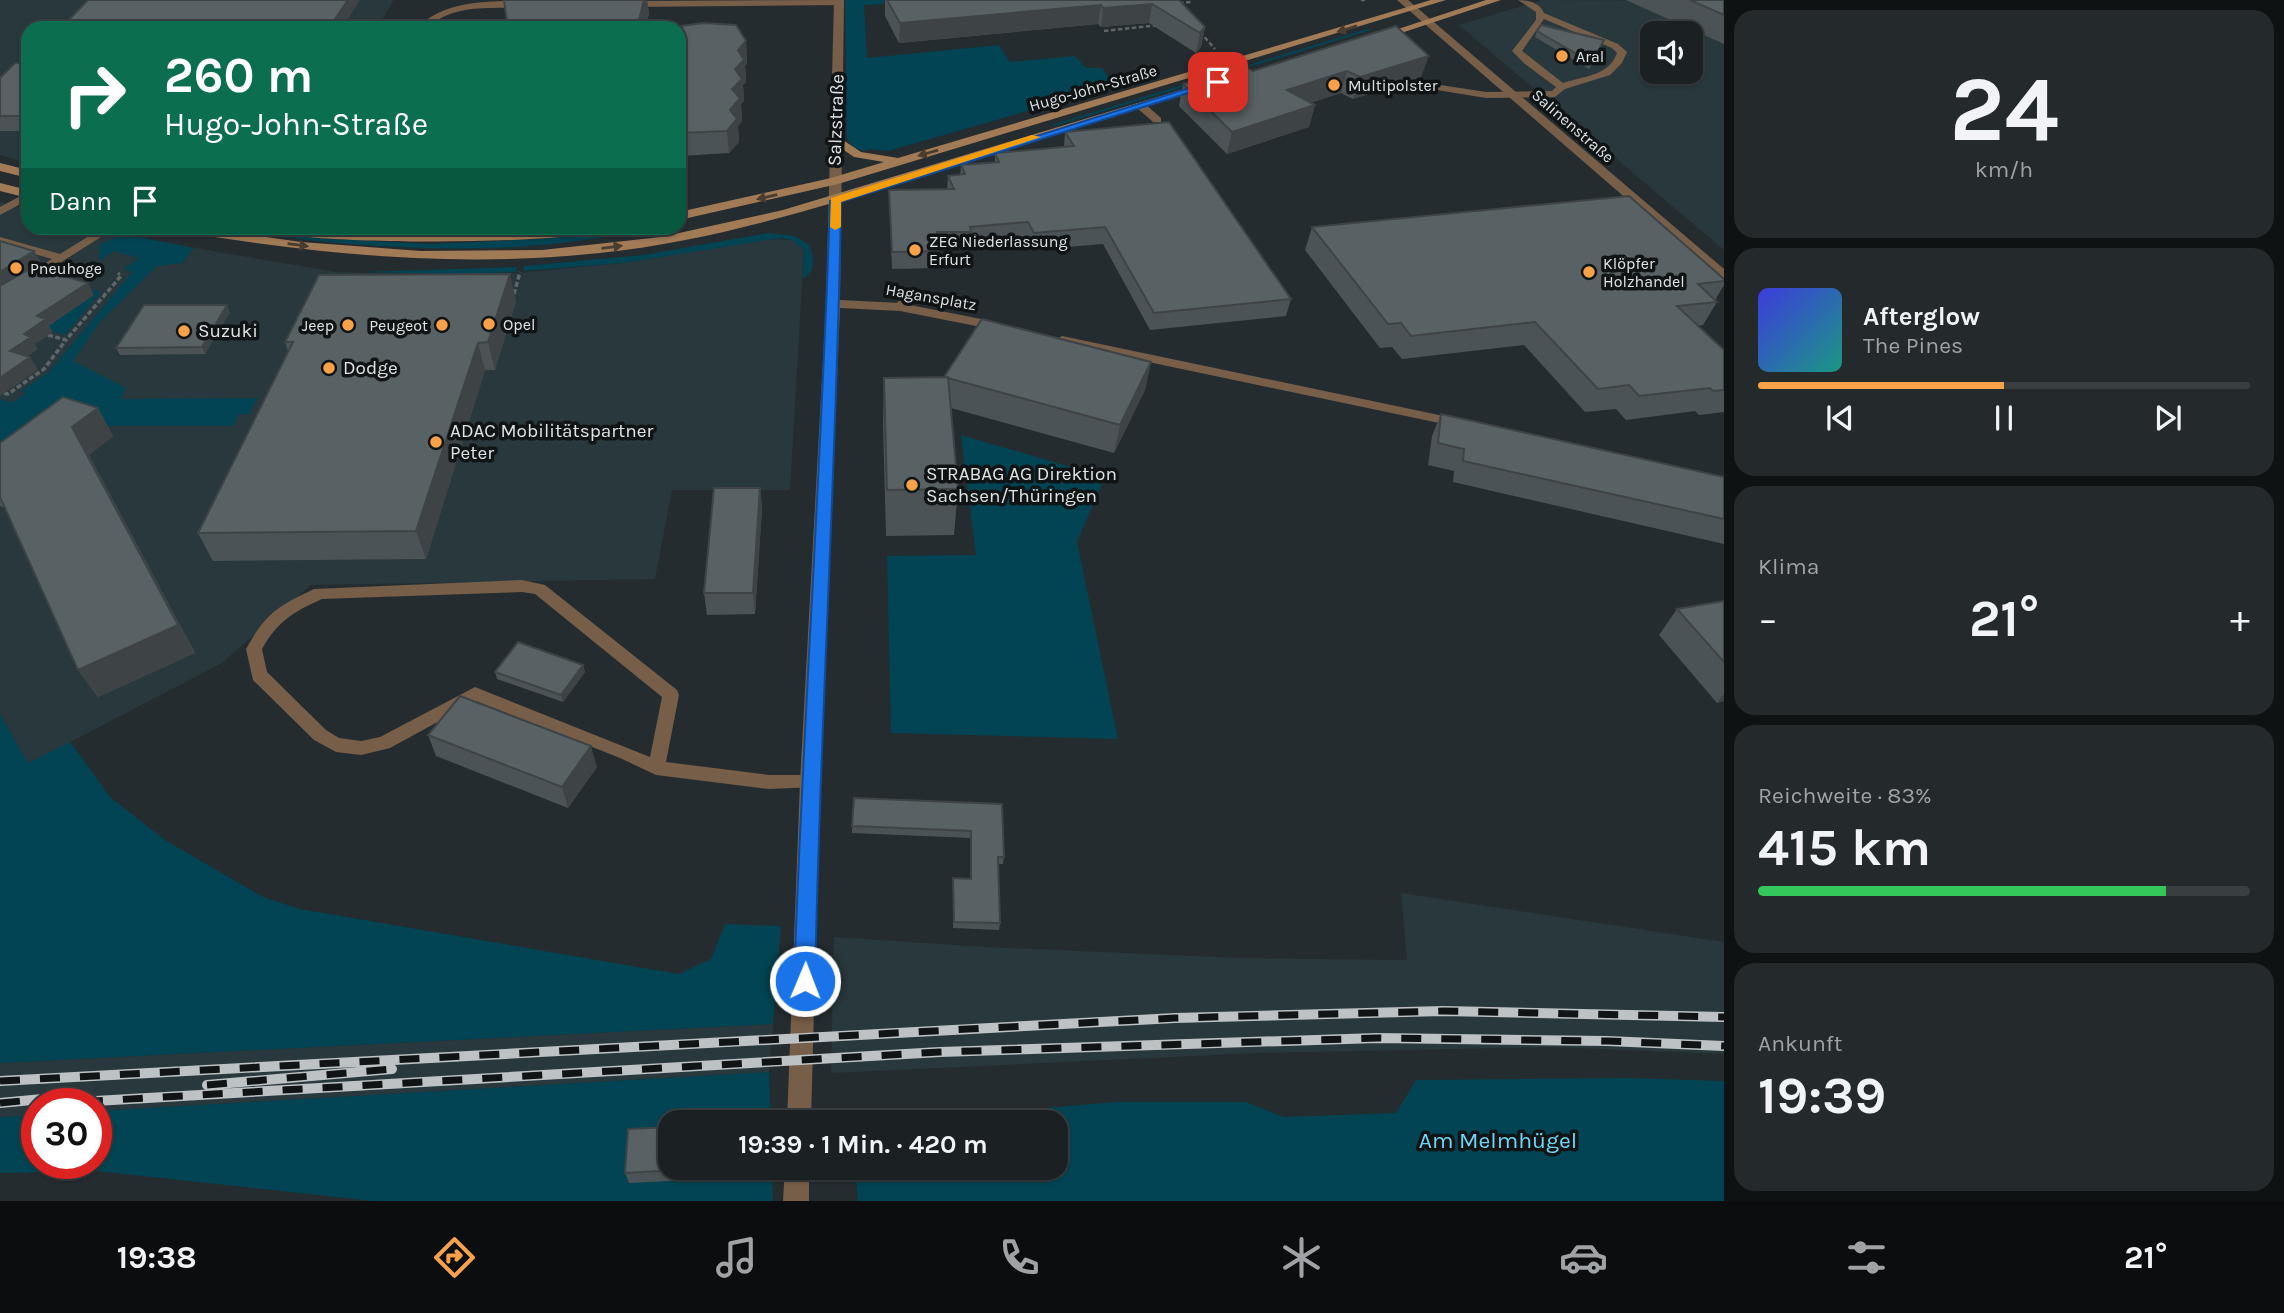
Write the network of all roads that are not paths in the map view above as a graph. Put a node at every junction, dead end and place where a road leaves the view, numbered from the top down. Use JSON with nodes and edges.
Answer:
{"nodes":[{"id":1,"x":1402,"y":0,"type":"edge"},
{"id":2,"x":1441,"y":0,"type":"edge"},
{"id":3,"x":1496,"y":0,"type":"edge"},
{"id":4,"x":1522,"y":0,"type":"edge"},
{"id":5,"x":839,"y":2,"type":"edge"},
{"id":6,"x":531,"y":4,"type":"edge"},
{"id":7,"x":614,"y":4,"type":"edge"},
{"id":8,"x":1413,"y":8,"type":"junction"},
{"id":9,"x":1540,"y":14,"type":"junction"},
{"id":10,"x":428,"y":21,"type":"edge"},
{"id":11,"x":1429,"y":22,"type":"junction"},
{"id":12,"x":1367,"y":40,"type":"edge"},
{"id":13,"x":1218,"y":82,"type":"edge"},
{"id":14,"x":1434,"y":87,"type":"dead end"},
{"id":15,"x":1562,"y":87,"type":"junction"},
{"id":16,"x":1514,"y":95,"type":"junction"},
{"id":17,"x":1140,"y":105,"type":"junction"},
{"id":18,"x":1157,"y":120,"type":"edge"},
{"id":19,"x":836,"y":140,"type":"junction"},
{"id":20,"x":903,"y":160,"type":"junction"},
{"id":21,"x":0,"y":167,"type":"edge"},
{"id":22,"x":21,"y":172,"type":"edge"},
{"id":23,"x":834,"y":181,"type":"junction"},
{"id":24,"x":0,"y":187,"type":"edge"},
{"id":25,"x":21,"y":193,"type":"edge"},
{"id":26,"x":21,"y":199,"type":"edge"},
{"id":27,"x":835,"y":201,"type":"junction"},
{"id":28,"x":0,"y":212,"type":"edge"},
{"id":29,"x":686,"y":214,"type":"edge"},
{"id":30,"x":98,"y":235,"type":"edge"},
{"id":31,"x":222,"y":235,"type":"edge"},
{"id":32,"x":374,"y":235,"type":"edge"},
{"id":33,"x":522,"y":235,"type":"edge"},
{"id":34,"x":0,"y":240,"type":"edge"},
{"id":35,"x":62,"y":258,"type":"junction"},
{"id":36,"x":1724,"y":276,"type":"edge"},
{"id":37,"x":914,"y":292,"type":"dead end"},
{"id":38,"x":0,"y":297,"type":"edge"},
{"id":39,"x":833,"y":304,"type":"junction"},
{"id":40,"x":900,"y":307,"type":"junction"},
{"id":41,"x":988,"y":325,"type":"edge"},
{"id":42,"x":1049,"y":337,"type":"edge"},
{"id":43,"x":1468,"y":425,"type":"edge"},
{"id":44,"x":656,"y":768,"type":"junction"},
{"id":45,"x":810,"y":782,"type":"junction"},
{"id":46,"x":799,"y":1110,"type":"edge"},
{"id":47,"x":797,"y":1180,"type":"edge"},
{"id":48,"x":796,"y":1201,"type":"edge"}],
"edges":[{"from":1,"to":8,"type":"street","name":"Salinenstraße"},
{"from":2,"to":8,"type":"main road","name":"Hugo-John-Straße"},
{"from":3,"to":11,"type":"main road"},
{"from":4,"to":9,"type":"lane"},
{"from":5,"to":7,"type":"lane"},
{"from":5,"to":19,"type":"street","name":"Salzstraße"},
{"from":6,"to":10,"type":"lane"},
{"from":8,"to":11,"type":"street","name":"Salinenstraße"},
{"from":8,"to":20,"type":"main road","name":"Hugo-John-Straße","one_way":true},
{"from":9,"to":15,"type":"lane"},
{"from":9,"to":15,"type":"lane"},
{"from":11,"to":12,"type":"main road"},
{"from":11,"to":16,"type":"street","name":"Salinenstraße"},
{"from":13,"to":17,"type":"main road","name":"Hugo-John-Straße"},
{"from":14,"to":16,"type":"lane"},
{"from":15,"to":16,"type":"lane"},
{"from":16,"to":36,"type":"street","name":"Salinenstraße"},
{"from":17,"to":18,"type":"lane"},
{"from":17,"to":27,"type":"main road","name":"Hugo-John-Straße"},
{"from":19,"to":20,"type":"main road"},
{"from":19,"to":23,"type":"street","name":"Salzstraße"},
{"from":20,"to":23,"type":"main road","name":"Hugo-John-Straße"},
{"from":21,"to":22,"type":"main road"},
{"from":23,"to":27,"type":"street","name":"Salzstraße"},
{"from":23,"to":29,"type":"main road","name":"Hugo-John-Straße","one_way":true},
{"from":24,"to":25,"type":"main road"},
{"from":26,"to":28,"type":"lane"},
{"from":31,"to":27,"type":"main road","name":"Hugo-John-Straße","one_way":true},
{"from":27,"to":39,"type":"street","name":"Salzstraße"},
{"from":30,"to":35,"type":"lane"},
{"from":32,"to":33,"type":"main road"},
{"from":34,"to":35,"type":"lane"},
{"from":35,"to":38,"type":"lane"},
{"from":37,"to":40,"type":"lane"},
{"from":39,"to":40,"type":"street","name":"Hagansplatz"},
{"from":39,"to":45,"type":"street","name":"Salzstraße"},
{"from":40,"to":41,"type":"street","name":"Hagansplatz"},
{"from":42,"to":43,"type":"lane"},
{"from":44,"to":44,"type":"lane"},
{"from":44,"to":45,"type":"lane"},
{"from":45,"to":46,"type":"street","name":"Salzstraße"},
{"from":47,"to":48,"type":"street"}]}
